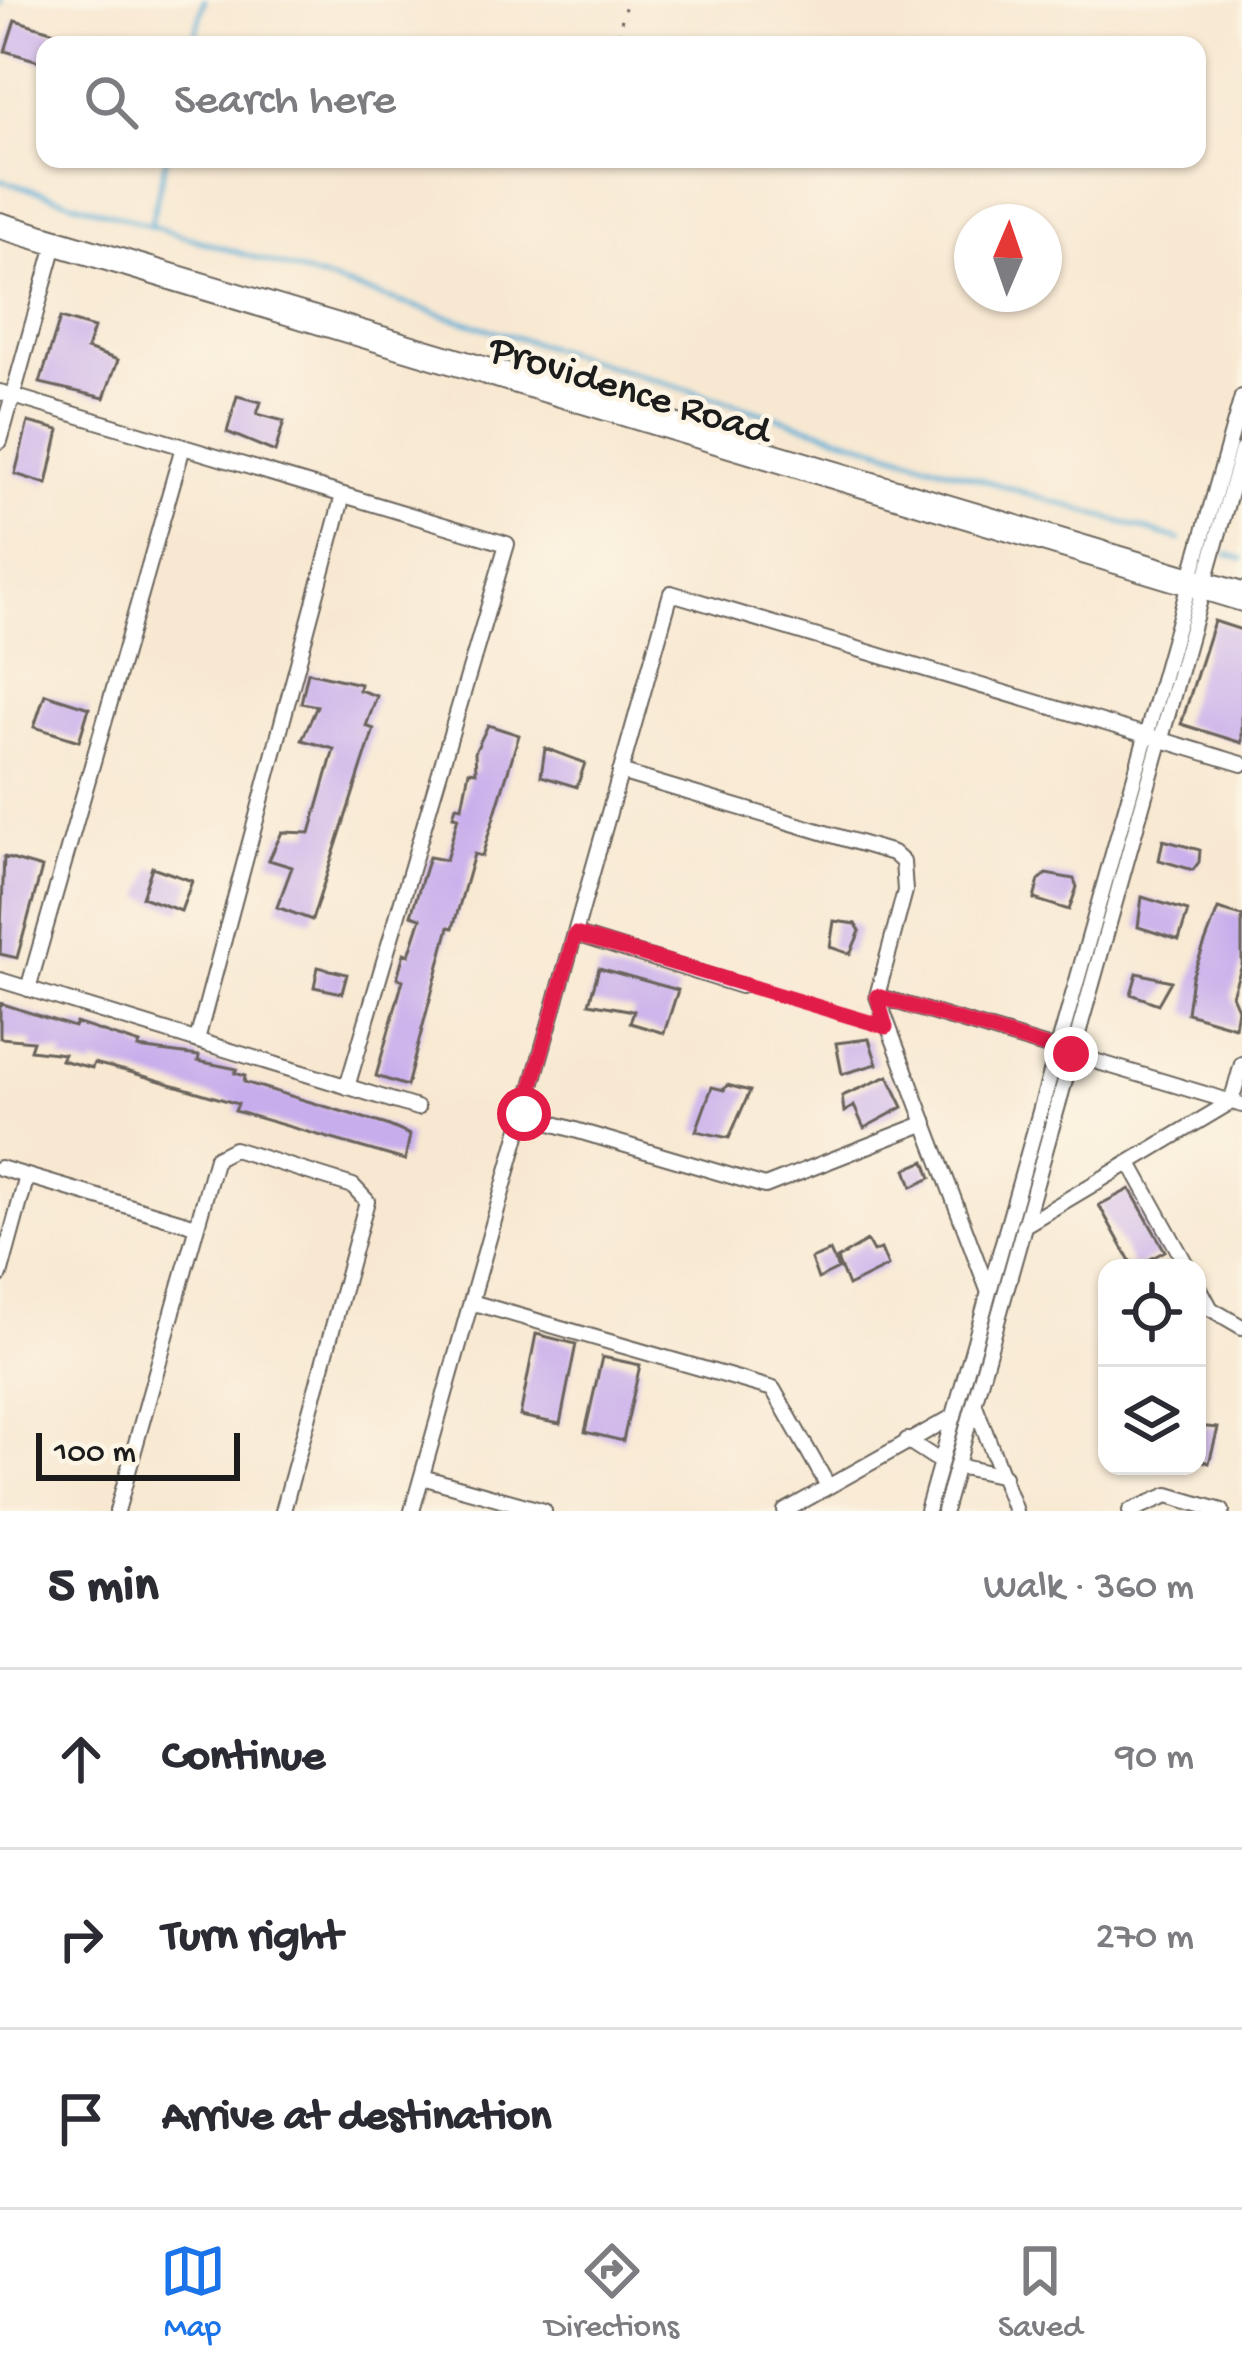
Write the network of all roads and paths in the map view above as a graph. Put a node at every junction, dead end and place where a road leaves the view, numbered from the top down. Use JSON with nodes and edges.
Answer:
{"nodes":[{"id":1,"x":627,"y":0,"type":"edge"},
{"id":2,"x":617,"y":36,"type":"edge"},
{"id":3,"x":0,"y":220,"type":"edge"},
{"id":4,"x":0,"y":231,"type":"edge"},
{"id":5,"x":54,"y":248,"type":"junction"},
{"id":6,"x":6,"y":394,"type":"edge"},
{"id":7,"x":1242,"y":397,"type":"edge"},
{"id":8,"x":1236,"y":438,"type":"edge"},
{"id":9,"x":0,"y":441,"type":"edge"},
{"id":10,"x":183,"y":447,"type":"junction"},
{"id":11,"x":1242,"y":450,"type":"edge"},
{"id":12,"x":343,"y":495,"type":"junction"},
{"id":13,"x":1187,"y":580,"type":"junction"},
{"id":14,"x":1205,"y":585,"type":"junction"},
{"id":15,"x":1242,"y":590,"type":"edge"},
{"id":16,"x":1242,"y":604,"type":"edge"},
{"id":17,"x":1153,"y":738,"type":"junction"},
{"id":18,"x":1242,"y":764,"type":"edge"},
{"id":19,"x":620,"y":772,"type":"junction"},
{"id":20,"x":575,"y":934,"type":"junction"},
{"id":21,"x":0,"y":980,"type":"edge"},
{"id":22,"x":741,"y":986,"type":"joint"},
{"id":23,"x":28,"y":989,"type":"junction"},
{"id":24,"x":877,"y":996,"type":"junction"},
{"id":25,"x":886,"y":1027,"type":"junction"},
{"id":26,"x":197,"y":1040,"type":"junction"},
{"id":27,"x":1064,"y":1053,"type":"junction"},
{"id":28,"x":1242,"y":1064,"type":"edge"},
{"id":29,"x":347,"y":1087,"type":"junction"},
{"id":30,"x":1237,"y":1103,"type":"edge"},
{"id":31,"x":417,"y":1108,"type":"dead end"},
{"id":32,"x":524,"y":1114,"type":"junction"},
{"id":33,"x":926,"y":1124,"type":"junction"},
{"id":34,"x":1131,"y":1166,"type":"junction"},
{"id":35,"x":0,"y":1168,"type":"edge"},
{"id":36,"x":27,"y":1176,"type":"junction"},
{"id":37,"x":196,"y":1226,"type":"junction"},
{"id":38,"x":1023,"y":1226,"type":"junction"},
{"id":39,"x":1183,"y":1259,"type":"edge"},
{"id":40,"x":0,"y":1275,"type":"edge"},
{"id":41,"x":989,"y":1292,"type":"junction"},
{"id":42,"x":1206,"y":1300,"type":"edge"},
{"id":43,"x":471,"y":1302,"type":"junction"},
{"id":44,"x":1242,"y":1327,"type":"edge"},
{"id":45,"x":975,"y":1405,"type":"junction"},
{"id":46,"x":954,"y":1417,"type":"junction"},
{"id":47,"x":907,"y":1440,"type":"junction"},
{"id":48,"x":941,"y":1462,"type":"junction"},
{"id":49,"x":957,"y":1466,"type":"junction"},
{"id":50,"x":1004,"y":1476,"type":"junction"},
{"id":51,"x":422,"y":1477,"type":"junction"},
{"id":52,"x":828,"y":1486,"type":"junction"},
{"id":53,"x":117,"y":1511,"type":"edge"},
{"id":54,"x":283,"y":1511,"type":"edge"},
{"id":55,"x":412,"y":1511,"type":"edge"},
{"id":56,"x":544,"y":1511,"type":"edge"},
{"id":57,"x":785,"y":1511,"type":"edge"},
{"id":58,"x":927,"y":1511,"type":"edge"},
{"id":59,"x":944,"y":1511,"type":"edge"},
{"id":60,"x":1016,"y":1511,"type":"edge"},
{"id":61,"x":1130,"y":1511,"type":"edge"},
{"id":62,"x":1222,"y":1511,"type":"edge"}],
"edges":[{"from":1,"to":2,"type":"path"},
{"from":3,"to":13,"type":"street","name":"Providence Road"},
{"from":4,"to":5,"type":"street","name":"Providence Road"},
{"from":5,"to":6,"type":"street"},
{"from":5,"to":13,"type":"street","name":"Providence Road"},
{"from":6,"to":9,"type":"street"},
{"from":6,"to":10,"type":"street"},
{"from":7,"to":8,"type":"street"},
{"from":8,"to":13,"type":"street"},
{"from":10,"to":12,"type":"street"},
{"from":10,"to":23,"type":"street"},
{"from":11,"to":14,"type":"street"},
{"from":12,"to":26,"type":"street"},
{"from":12,"to":29,"type":"street"},
{"from":13,"to":14,"type":"street","name":"Providence Road"},
{"from":13,"to":17,"type":"street"},
{"from":14,"to":15,"type":"street","name":"Providence Road"},
{"from":14,"to":16,"type":"street","name":"Providence Road"},
{"from":14,"to":17,"type":"street"},
{"from":17,"to":18,"type":"street"},
{"from":17,"to":19,"type":"street"},
{"from":17,"to":27,"type":"street"},
{"from":19,"to":20,"type":"street"},
{"from":19,"to":24,"type":"street"},
{"from":20,"to":22,"type":"street"},
{"from":20,"to":32,"type":"street"},
{"from":21,"to":23,"type":"street"},
{"from":22,"to":25,"type":"path"},
{"from":23,"to":26,"type":"street"},
{"from":24,"to":25,"type":"street"},
{"from":24,"to":27,"type":"street"},
{"from":25,"to":33,"type":"street"},
{"from":26,"to":29,"type":"street"},
{"from":27,"to":30,"type":"street"},
{"from":27,"to":38,"type":"street"},
{"from":27,"to":41,"type":"street"},
{"from":28,"to":30,"type":"street"},
{"from":29,"to":31,"type":"street"},
{"from":30,"to":34,"type":"street"},
{"from":32,"to":33,"type":"street"},
{"from":32,"to":43,"type":"street"},
{"from":33,"to":41,"type":"street"},
{"from":34,"to":38,"type":"street"},
{"from":34,"to":39,"type":"street"},
{"from":35,"to":36,"type":"street"},
{"from":36,"to":37,"type":"street"},
{"from":36,"to":40,"type":"street"},
{"from":37,"to":53,"type":"street"},
{"from":37,"to":54,"type":"street"},
{"from":38,"to":45,"type":"street"},
{"from":41,"to":46,"type":"street"},
{"from":42,"to":44,"type":"street"},
{"from":43,"to":51,"type":"street"},
{"from":43,"to":52,"type":"street"},
{"from":45,"to":49,"type":"street"},
{"from":45,"to":50,"type":"street"},
{"from":46,"to":47,"type":"street"},
{"from":46,"to":48,"type":"street"},
{"from":47,"to":48,"type":"street"},
{"from":47,"to":52,"type":"street"},
{"from":48,"to":58,"type":"street"},
{"from":49,"to":50,"type":"street"},
{"from":49,"to":59,"type":"street"},
{"from":50,"to":60,"type":"street"},
{"from":51,"to":55,"type":"street"},
{"from":51,"to":56,"type":"street"},
{"from":52,"to":57,"type":"street"},
{"from":61,"to":62,"type":"street"}]}
